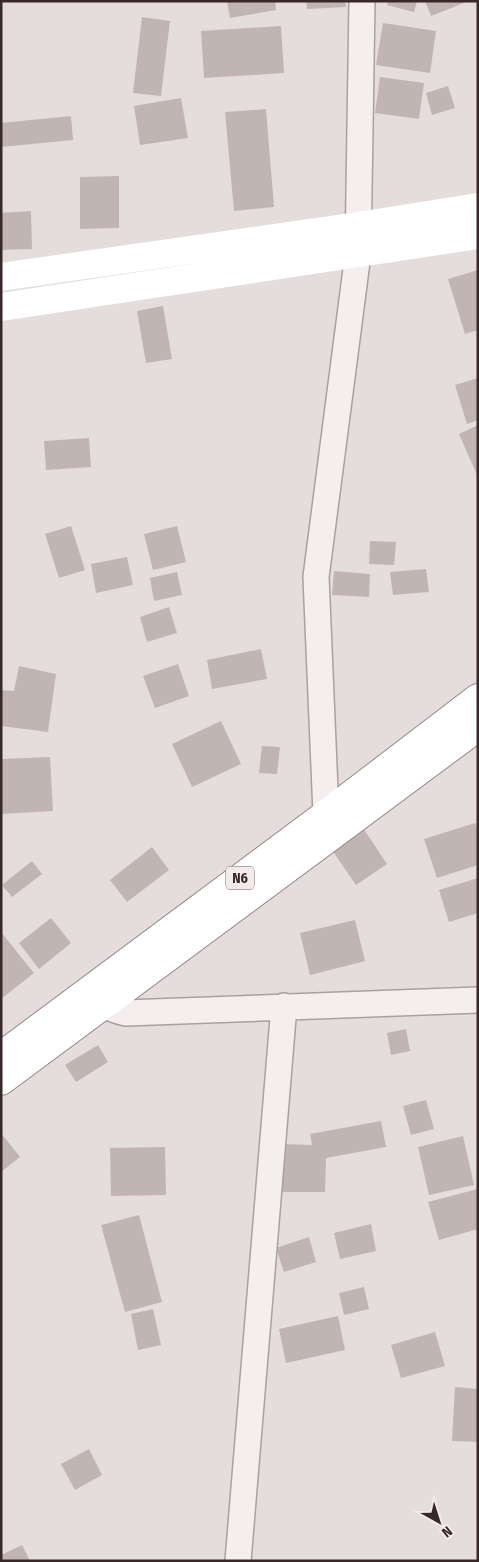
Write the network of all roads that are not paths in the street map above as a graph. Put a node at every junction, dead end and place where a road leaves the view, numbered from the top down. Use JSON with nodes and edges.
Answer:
{"nodes":[{"id":1,"x":362,"y":1,"type":"edge"},
{"id":2,"x":478,"y":207,"type":"edge"},
{"id":3,"x":358,"y":226,"type":"junction"},
{"id":4,"x":478,"y":235,"type":"edge"},
{"id":5,"x":358,"y":254,"type":"junction"},
{"id":6,"x":1,"y":276,"type":"edge"},
{"id":7,"x":1,"y":306,"type":"edge"},
{"id":8,"x":478,"y":698,"type":"edge"},
{"id":9,"x":478,"y":727,"type":"edge"},
{"id":10,"x":326,"y":814,"type":"junction"},
{"id":11,"x":97,"y":996,"type":"junction"},
{"id":12,"x":478,"y":1000,"type":"edge"},
{"id":13,"x":284,"y":1006,"type":"junction"},
{"id":14,"x":14,"y":1048,"type":"edge"},
{"id":15,"x":1,"y":1081,"type":"edge"},
{"id":16,"x":238,"y":1561,"type":"edge"}],
"edges":[{"from":1,"to":3,"type":"street"},
{"from":2,"to":3,"type":"main road"},
{"from":3,"to":5,"type":"street"},
{"from":3,"to":6,"type":"main road"},
{"from":4,"to":5,"type":"main road"},
{"from":5,"to":7,"type":"main road"},
{"from":5,"to":10,"type":"street"},
{"from":8,"to":10,"type":"main road","number":"N6"},
{"from":9,"to":11,"type":"main road","number":"N6"},
{"from":10,"to":11,"type":"main road","number":"N6"},
{"from":11,"to":13,"type":"street"},
{"from":11,"to":14,"type":"main road","number":"N6"},
{"from":12,"to":13,"type":"street"},
{"from":13,"to":16,"type":"street"},
{"from":14,"to":15,"type":"main road","number":"N6"}]}
